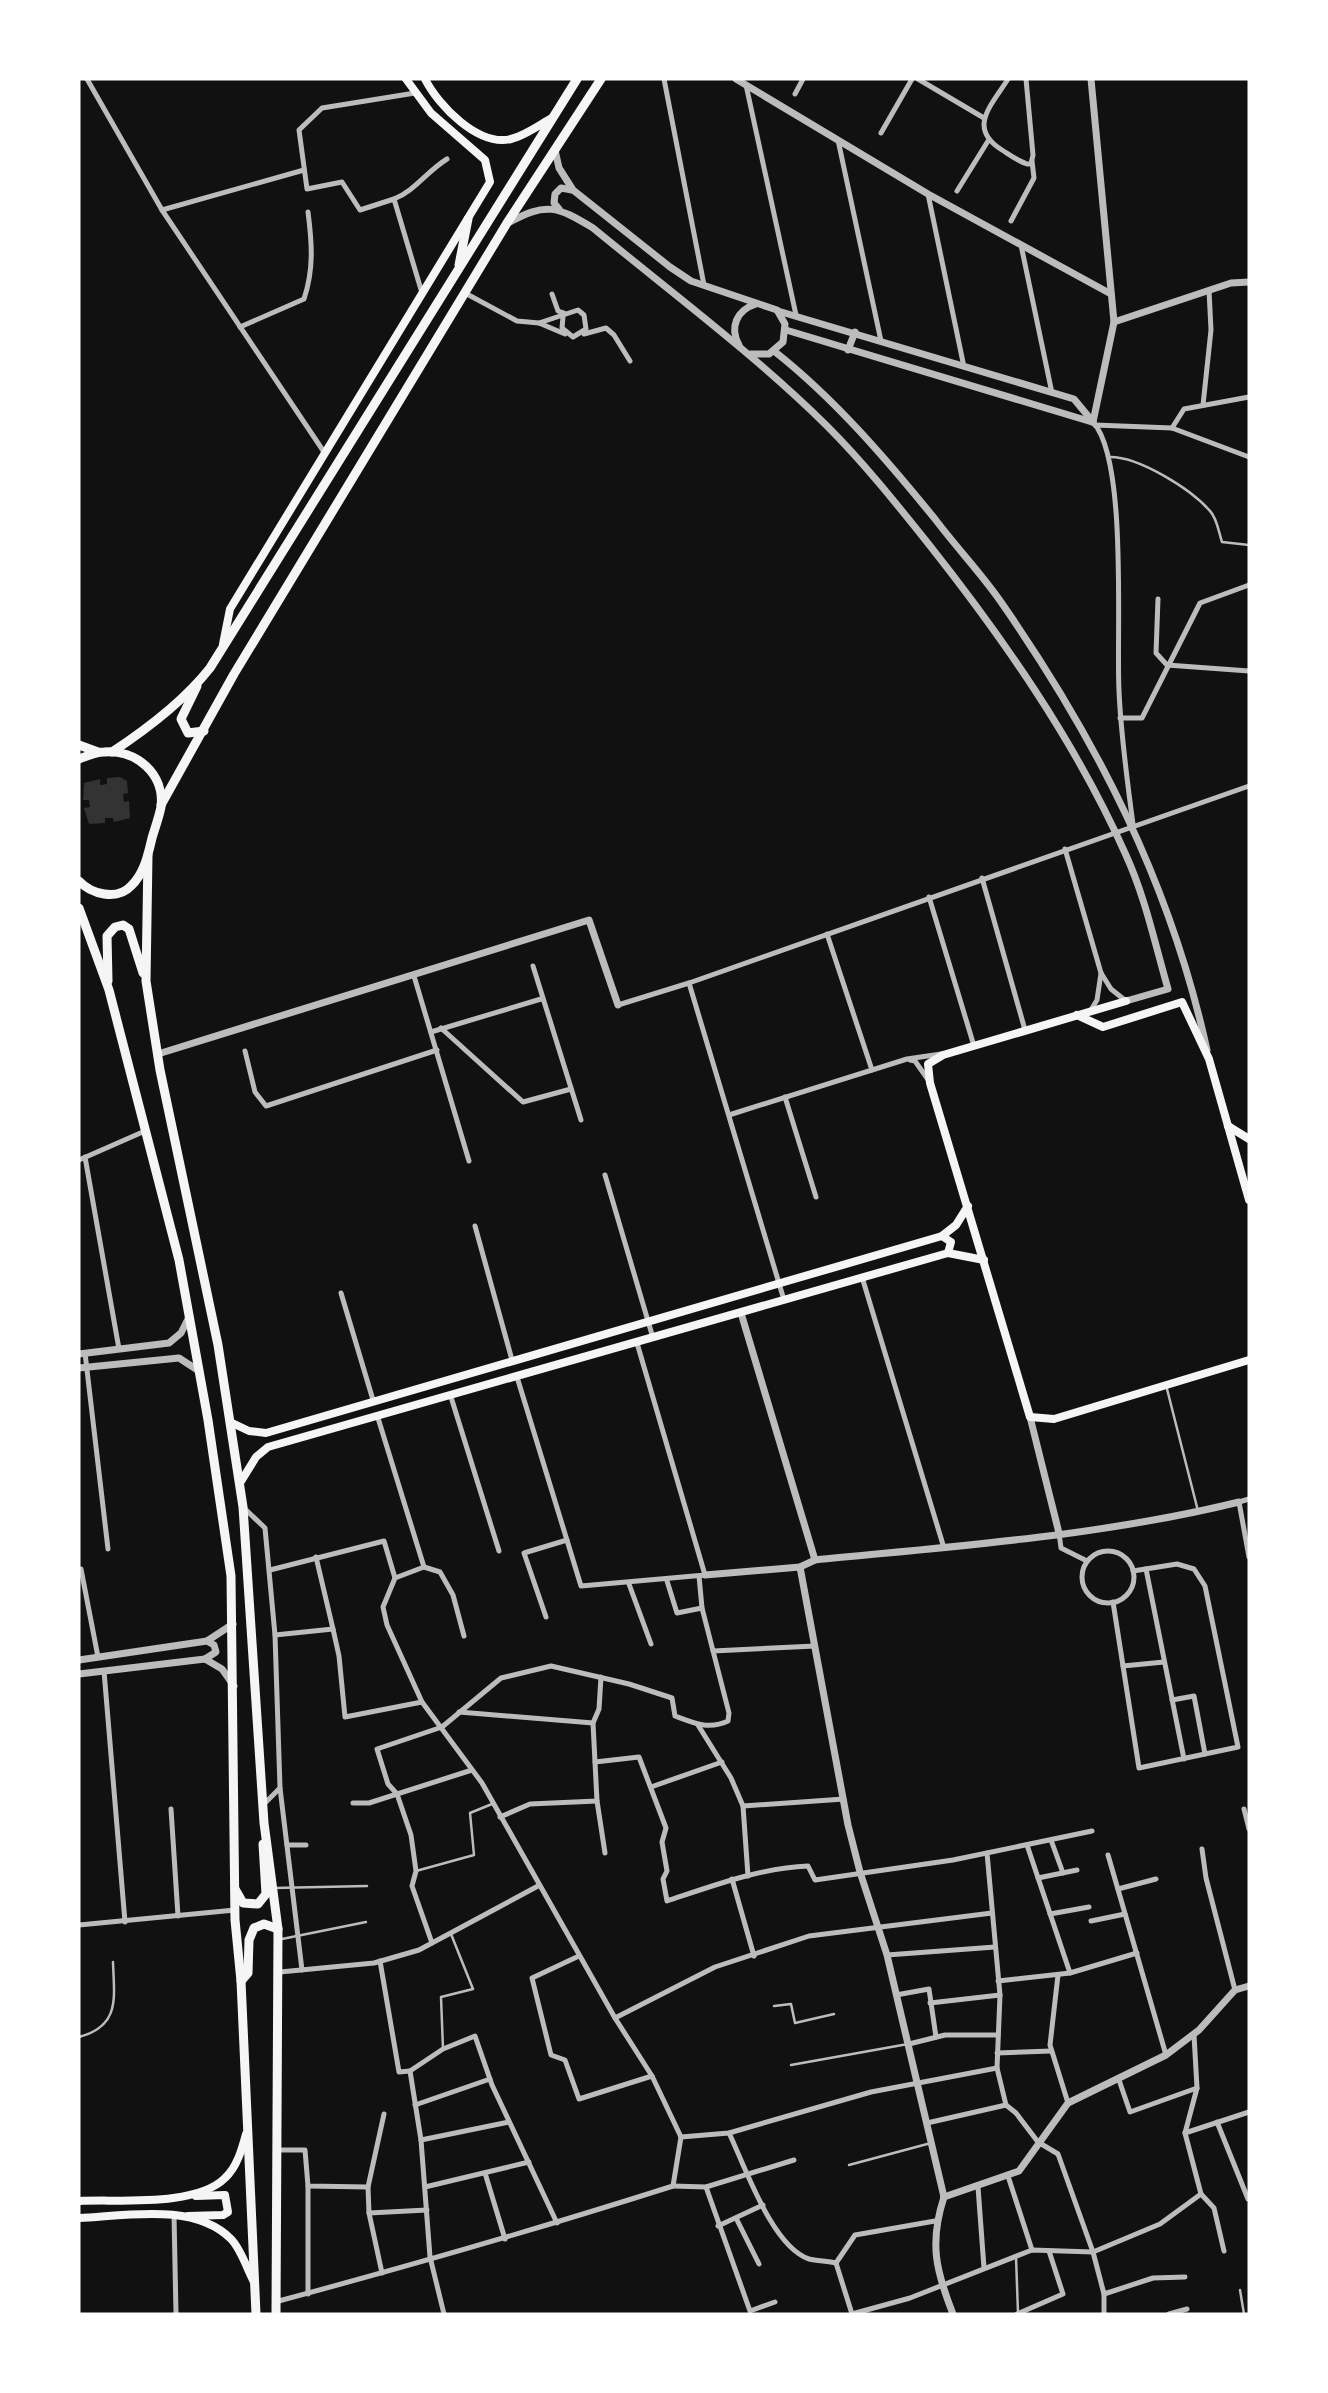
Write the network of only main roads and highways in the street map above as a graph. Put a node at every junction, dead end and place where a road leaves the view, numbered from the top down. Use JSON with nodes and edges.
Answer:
{"nodes":[{"id":1,"x":406,"y":79,"type":"edge"},
{"id":2,"x":425,"y":79,"type":"edge"},
{"id":3,"x":577,"y":79,"type":"edge"},
{"id":4,"x":601,"y":79,"type":"edge"},
{"id":5,"x":550,"y":119,"type":"junction"},
{"id":6,"x":468,"y":219,"type":"junction"},
{"id":7,"x":458,"y":272,"type":"junction"},
{"id":8,"x":222,"y":651,"type":"junction"},
{"id":9,"x":200,"y":681,"type":"junction"},
{"id":10,"x":205,"y":730,"type":"junction"},
{"id":11,"x":79,"y":745,"type":"edge"},
{"id":12,"x":98,"y":752,"type":"junction"},
{"id":13,"x":112,"y":752,"type":"junction"},
{"id":14,"x":79,"y":759,"type":"edge"},
{"id":15,"x":161,"y":805,"type":"junction"},
{"id":16,"x":148,"y":855,"type":"junction"},
{"id":17,"x":79,"y":880,"type":"edge"},
{"id":18,"x":79,"y":908,"type":"edge"},
{"id":19,"x":146,"y":981,"type":"junction"},
{"id":20,"x":108,"y":990,"type":"junction"},
{"id":21,"x":1126,"y":1000,"type":"road end"},
{"id":22,"x":1077,"y":1015,"type":"junction"},
{"id":23,"x":1226,"y":1125,"type":"junction"},
{"id":24,"x":1249,"y":1139,"type":"edge"},
{"id":25,"x":1249,"y":1200,"type":"edge"},
{"id":26,"x":968,"y":1206,"type":"junction"},
{"id":27,"x":942,"y":1236,"type":"junction"},
{"id":28,"x":948,"y":1253,"type":"junction"},
{"id":29,"x":984,"y":1260,"type":"junction"},
{"id":30,"x":512,"y":1360,"type":"junction"},
{"id":31,"x":1249,"y":1360,"type":"edge"},
{"id":32,"x":517,"y":1377,"type":"junction"},
{"id":33,"x":373,"y":1401,"type":"junction"},
{"id":34,"x":378,"y":1418,"type":"junction"},
{"id":35,"x":230,"y":1422,"type":"junction"},
{"id":36,"x":240,"y":1483,"type":"junction"},
{"id":37,"x":264,"y":1823,"type":"junction"},
{"id":38,"x":235,"y":1887,"type":"junction"},
{"id":39,"x":278,"y":1929,"type":"junction"},
{"id":40,"x":241,"y":1981,"type":"junction"},
{"id":41,"x":249,"y":2125,"type":"junction"},
{"id":42,"x":190,"y":2196,"type":"junction"},
{"id":43,"x":79,"y":2201,"type":"edge"},
{"id":44,"x":177,"y":2215,"type":"junction"},
{"id":45,"x":79,"y":2218,"type":"edge"},
{"id":46,"x":254,"y":2283,"type":"junction"},
{"id":47,"x":256,"y":2314,"type":"edge"},
{"id":48,"x":276,"y":2314,"type":"edge"}],
"edges":[{"from":1,"to":6,"type":"main road"},
{"from":2,"to":5,"type":"main road"},
{"from":3,"to":5,"type":"main road"},
{"from":4,"to":10,"type":"main road"},
{"from":5,"to":7,"type":"main road"},
{"from":6,"to":7,"type":"main road"},
{"from":6,"to":8,"type":"main road"},
{"from":7,"to":8,"type":"main road"},
{"from":8,"to":9,"type":"main road"},
{"from":9,"to":10,"type":"main road"},
{"from":9,"to":13,"type":"main road"},
{"from":10,"to":15,"type":"main road"},
{"from":11,"to":12,"type":"main road"},
{"from":12,"to":13,"type":"main road"},
{"from":12,"to":14,"type":"main road"},
{"from":13,"to":15,"type":"main road"},
{"from":15,"to":16,"type":"main road"},
{"from":16,"to":17,"type":"main road"},
{"from":16,"to":19,"type":"main road"},
{"from":18,"to":20,"type":"main road"},
{"from":19,"to":20,"type":"main road"},
{"from":19,"to":35,"type":"main road"},
{"from":20,"to":38,"type":"main road"},
{"from":21,"to":22,"type":"main road"},
{"from":22,"to":23,"type":"main road"},
{"from":22,"to":26,"type":"main road"},
{"from":23,"to":24,"type":"main road"},
{"from":23,"to":25,"type":"main road"},
{"from":26,"to":27,"type":"main road"},
{"from":26,"to":29,"type":"main road"},
{"from":27,"to":28,"type":"main road"},
{"from":27,"to":30,"type":"main road"},
{"from":28,"to":29,"type":"main road"},
{"from":28,"to":32,"type":"main road"},
{"from":29,"to":31,"type":"main road"},
{"from":30,"to":32,"type":"main road"},
{"from":30,"to":33,"type":"main road"},
{"from":32,"to":34,"type":"main road"},
{"from":33,"to":34,"type":"main road"},
{"from":33,"to":35,"type":"main road"},
{"from":34,"to":36,"type":"main road"},
{"from":35,"to":36,"type":"main road"},
{"from":36,"to":37,"type":"main road"},
{"from":37,"to":38,"type":"main road"},
{"from":37,"to":39,"type":"main road"},
{"from":38,"to":40,"type":"main road"},
{"from":39,"to":40,"type":"main road"},
{"from":39,"to":48,"type":"main road"},
{"from":40,"to":41,"type":"main road"},
{"from":41,"to":42,"type":"main road"},
{"from":41,"to":46,"type":"main road"},
{"from":42,"to":43,"type":"main road"},
{"from":42,"to":44,"type":"main road"},
{"from":44,"to":45,"type":"main road"},
{"from":44,"to":46,"type":"main road"},
{"from":46,"to":47,"type":"main road"}]}
